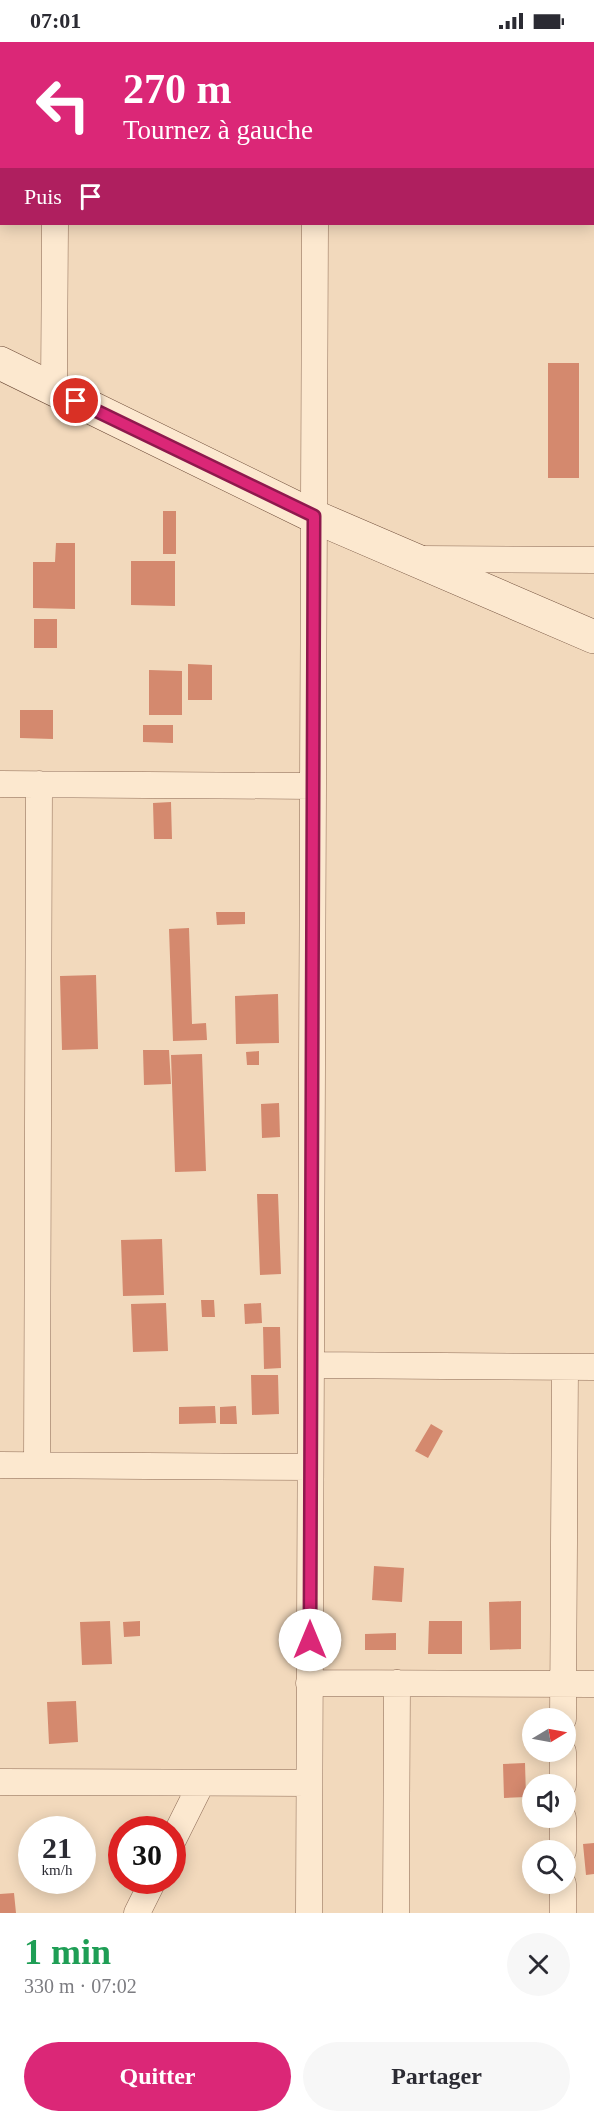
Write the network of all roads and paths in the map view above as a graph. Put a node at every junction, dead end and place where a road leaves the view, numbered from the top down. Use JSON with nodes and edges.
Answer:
{"nodes":[{"id":1,"x":55,"y":225,"type":"edge"},
{"id":2,"x":315,"y":225,"type":"edge"},
{"id":3,"x":0,"y":363,"type":"edge"},
{"id":4,"x":54,"y":390,"type":"junction"},
{"id":5,"x":314,"y":516,"type":"junction"},
{"id":6,"x":409,"y":558,"type":"junction"},
{"id":7,"x":594,"y":560,"type":"edge"},
{"id":8,"x":594,"y":637,"type":"edge"},
{"id":9,"x":0,"y":784,"type":"edge"},
{"id":10,"x":39,"y":784,"type":"junction"},
{"id":11,"x":313,"y":786,"type":"junction"},
{"id":12,"x":311,"y":1365,"type":"junction"},
{"id":13,"x":565,"y":1367,"type":"junction"},
{"id":14,"x":594,"y":1367,"type":"edge"},
{"id":15,"x":0,"y":1465,"type":"edge"},
{"id":16,"x":37,"y":1465,"type":"junction"},
{"id":17,"x":310,"y":1467,"type":"junction"},
{"id":18,"x":309,"y":1683,"type":"junction"},
{"id":19,"x":397,"y":1683,"type":"junction"},
{"id":20,"x":563,"y":1684,"type":"junction"},
{"id":21,"x":594,"y":1684,"type":"edge"},
{"id":22,"x":563,"y":1708,"type":"edge"},
{"id":23,"x":0,"y":1782,"type":"edge"},
{"id":24,"x":309,"y":1783,"type":"junction"},
{"id":25,"x":201,"y":1784,"type":"junction"},
{"id":26,"x":185,"y":1816,"type":"edge"},
{"id":27,"x":146,"y":1894,"type":"edge"},
{"id":28,"x":563,"y":1894,"type":"edge"},
{"id":29,"x":137,"y":1913,"type":"edge"},
{"id":30,"x":309,"y":1913,"type":"edge"},
{"id":31,"x":396,"y":1913,"type":"edge"},
{"id":32,"x":562,"y":1913,"type":"edge"}],
"edges":[{"from":1,"to":4,"type":"street"},
{"from":2,"to":5,"type":"street"},
{"from":3,"to":4,"type":"street"},
{"from":4,"to":5,"type":"street"},
{"from":5,"to":6,"type":"street"},
{"from":5,"to":11,"type":"street"},
{"from":6,"to":7,"type":"street"},
{"from":6,"to":8,"type":"street"},
{"from":9,"to":10,"type":"street"},
{"from":10,"to":11,"type":"street"},
{"from":10,"to":16,"type":"street"},
{"from":11,"to":12,"type":"street"},
{"from":12,"to":13,"type":"street"},
{"from":12,"to":17,"type":"street"},
{"from":13,"to":14,"type":"street"},
{"from":13,"to":20,"type":"street"},
{"from":15,"to":16,"type":"street"},
{"from":16,"to":17,"type":"street"},
{"from":17,"to":18,"type":"street"},
{"from":18,"to":19,"type":"street"},
{"from":18,"to":24,"type":"street"},
{"from":19,"to":20,"type":"street"},
{"from":19,"to":31,"type":"street"},
{"from":20,"to":21,"type":"street"},
{"from":20,"to":22,"type":"street"},
{"from":23,"to":25,"type":"street"},
{"from":24,"to":25,"type":"street"},
{"from":24,"to":30,"type":"street"},
{"from":25,"to":26,"type":"street"},
{"from":27,"to":29,"type":"street"},
{"from":28,"to":32,"type":"street"}]}
